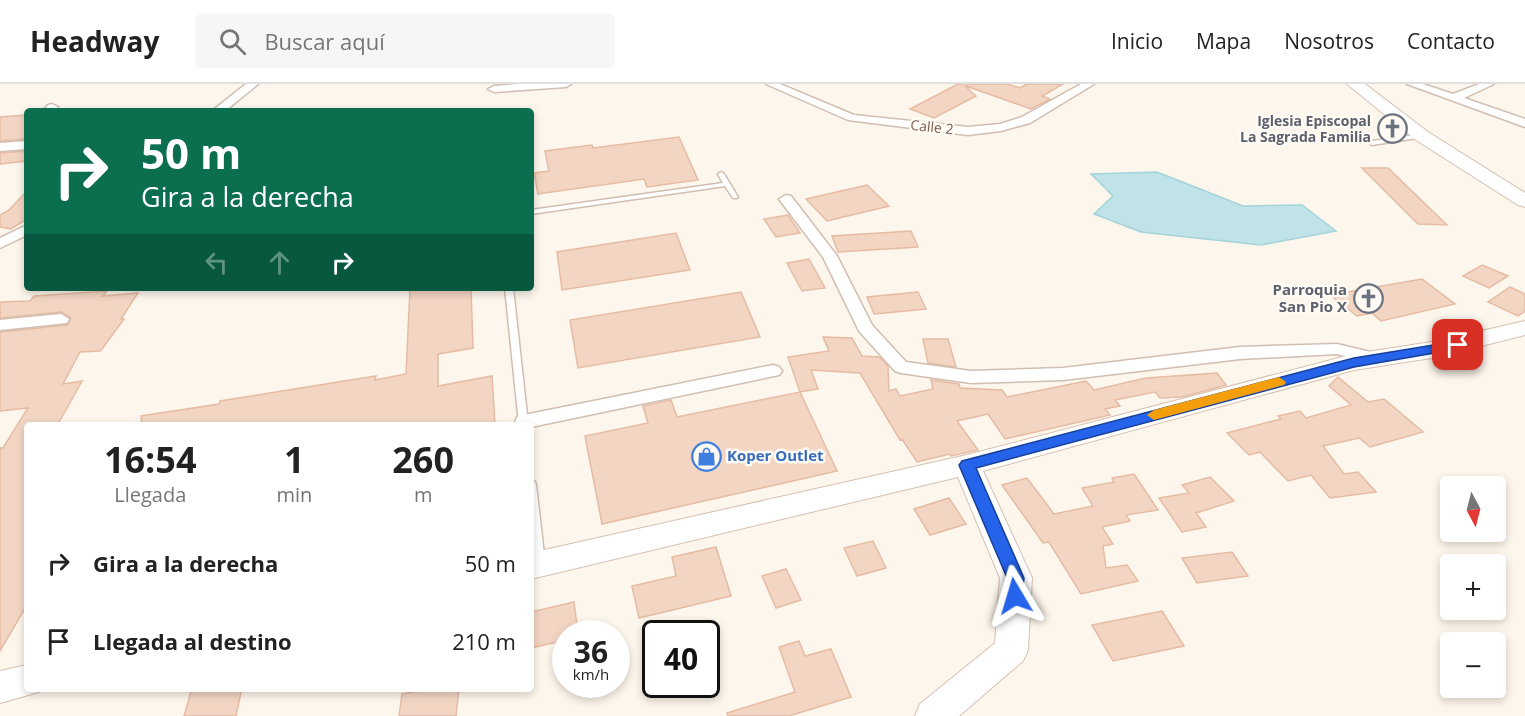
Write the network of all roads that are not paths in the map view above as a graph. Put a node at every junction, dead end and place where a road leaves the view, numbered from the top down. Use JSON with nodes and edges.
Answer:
{"nodes":[{"id":1,"x":253,"y":84,"type":"edge"},
{"id":2,"x":566,"y":84,"type":"edge"},
{"id":3,"x":771,"y":84,"type":"edge"},
{"id":4,"x":804,"y":84,"type":"edge"},
{"id":5,"x":1089,"y":84,"type":"edge"},
{"id":6,"x":1355,"y":84,"type":"edge"},
{"id":7,"x":1412,"y":84,"type":"edge"},
{"id":8,"x":1489,"y":84,"type":"edge"},
{"id":9,"x":494,"y":89,"type":"dead end"},
{"id":10,"x":789,"y":91,"type":"junction"},
{"id":11,"x":1454,"y":98,"type":"junction"},
{"id":12,"x":222,"y":108,"type":"edge"},
{"id":13,"x":1525,"y":123,"type":"edge"},
{"id":14,"x":1422,"y":136,"type":"junction"},
{"id":15,"x":1372,"y":143,"type":"dead end"},
{"id":16,"x":24,"y":145,"type":"edge"},
{"id":17,"x":0,"y":147,"type":"edge"},
{"id":18,"x":721,"y":174,"type":"dead end"},
{"id":19,"x":727,"y":184,"type":"junction"},
{"id":20,"x":735,"y":197,"type":"dead end"},
{"id":21,"x":786,"y":199,"type":"dead end"},
{"id":22,"x":1525,"y":201,"type":"edge"},
{"id":23,"x":534,"y":212,"type":"edge"},
{"id":24,"x":24,"y":231,"type":"edge"},
{"id":25,"x":0,"y":244,"type":"edge"},
{"id":26,"x":509,"y":291,"type":"edge"},
{"id":27,"x":61,"y":319,"type":"dead end"},
{"id":28,"x":0,"y":325,"type":"edge"},
{"id":29,"x":1525,"y":328,"type":"edge"},
{"id":30,"x":1377,"y":358,"type":"junction"},
{"id":31,"x":773,"y":371,"type":"dead end"},
{"id":32,"x":524,"y":422,"type":"edge"},
{"id":33,"x":529,"y":422,"type":"edge"},
{"id":34,"x":967,"y":465,"type":"junction"},
{"id":35,"x":534,"y":545,"type":"edge"},
{"id":36,"x":535,"y":565,"type":"edge"},
{"id":37,"x":24,"y":682,"type":"edge"},
{"id":38,"x":0,"y":687,"type":"edge"},
{"id":39,"x":933,"y":716,"type":"edge"}],
"edges":[{"from":1,"to":12,"type":"street"},
{"from":2,"to":9,"type":"street"},
{"from":3,"to":10,"type":"street","name":"Calle 2"},
{"from":4,"to":10,"type":"street"},
{"from":5,"to":10,"type":"street","name":"Calle 2"},
{"from":6,"to":14,"type":"street"},
{"from":7,"to":11,"type":"street"},
{"from":8,"to":11,"type":"street"},
{"from":11,"to":13,"type":"street"},
{"from":14,"to":15,"type":"lane"},
{"from":14,"to":22,"type":"street"},
{"from":16,"to":17,"type":"street"},
{"from":18,"to":19,"type":"lane"},
{"from":19,"to":20,"type":"lane"},
{"from":19,"to":23,"type":"lane"},
{"from":21,"to":30,"type":"street"},
{"from":24,"to":25,"type":"street"},
{"from":26,"to":32,"type":"lane"},
{"from":27,"to":28,"type":"street"},
{"from":29,"to":30,"type":"street"},
{"from":30,"to":34,"type":"street"},
{"from":31,"to":33,"type":"street"},
{"from":34,"to":36,"type":"street"},
{"from":34,"to":39,"type":"street"},
{"from":35,"to":36,"type":"lane"},
{"from":37,"to":38,"type":"street"}]}
